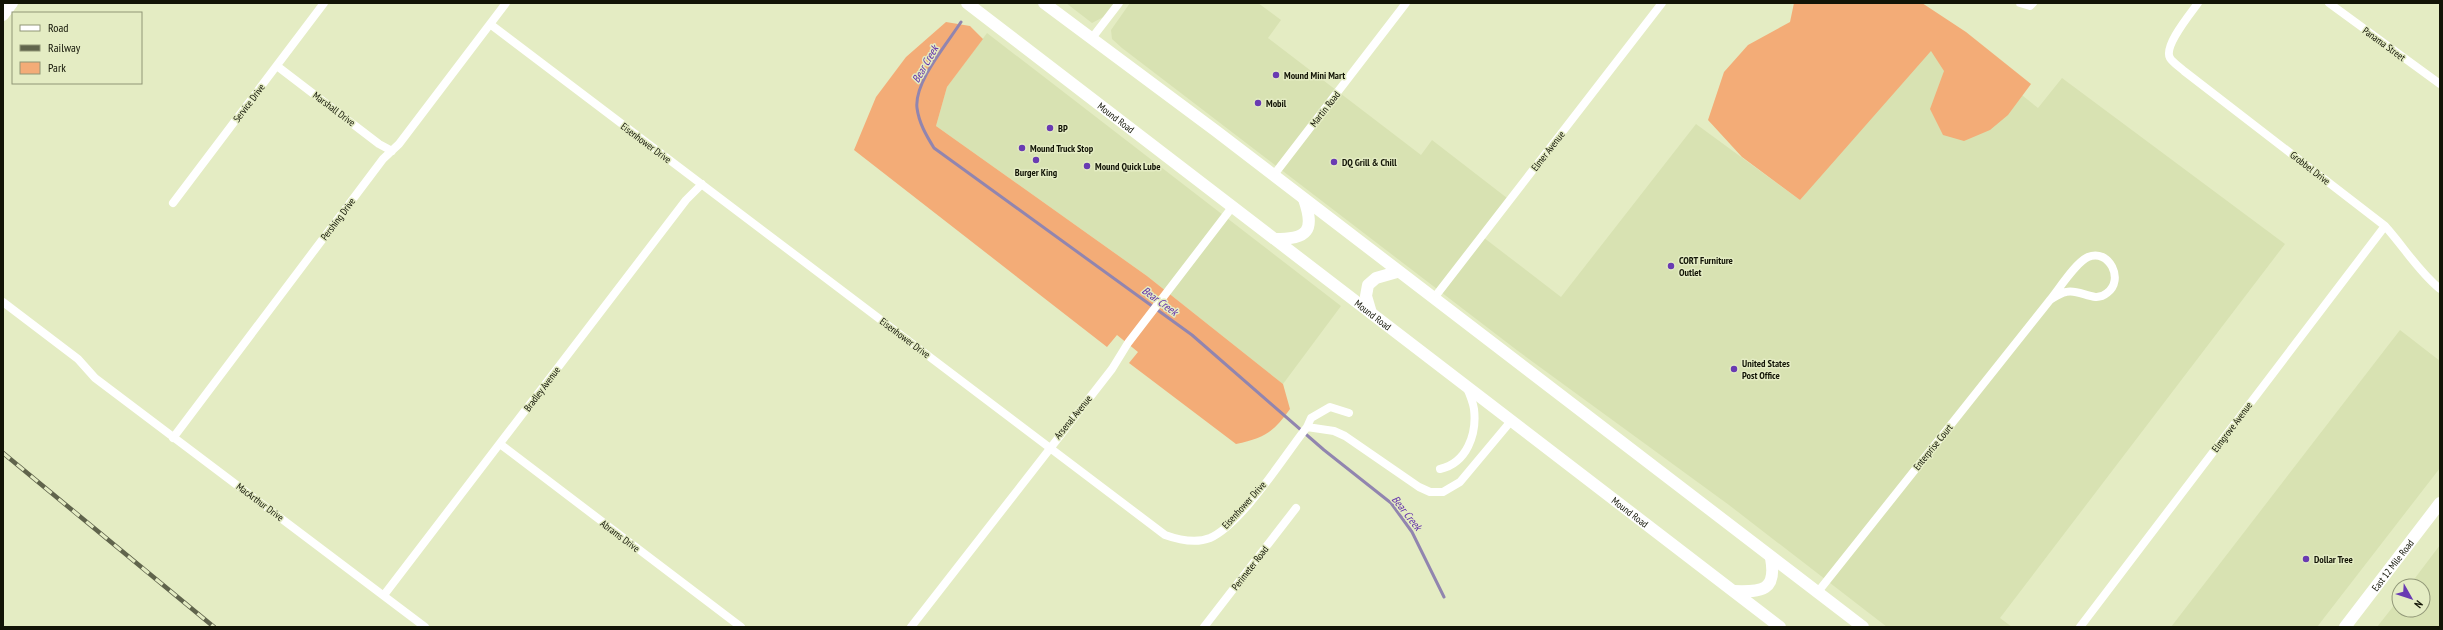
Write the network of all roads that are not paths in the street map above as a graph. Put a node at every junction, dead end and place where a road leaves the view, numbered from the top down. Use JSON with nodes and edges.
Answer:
{"nodes":[{"id":1,"x":12,"y":3,"type":"edge"},
{"id":2,"x":324,"y":3,"type":"edge"},
{"id":3,"x":506,"y":3,"type":"edge"},
{"id":4,"x":967,"y":3,"type":"edge"},
{"id":5,"x":1044,"y":3,"type":"edge"},
{"id":6,"x":1048,"y":3,"type":"edge"},
{"id":7,"x":1119,"y":3,"type":"edge"},
{"id":8,"x":1406,"y":3,"type":"edge"},
{"id":9,"x":1662,"y":3,"type":"edge"},
{"id":10,"x":2020,"y":3,"type":"edge"},
{"id":11,"x":2198,"y":3,"type":"edge"},
{"id":12,"x":2329,"y":3,"type":"edge"},
{"id":13,"x":2031,"y":4,"type":"edge"},
{"id":14,"x":1057,"y":12,"type":"junction"},
{"id":15,"x":3,"y":14,"type":"edge"},
{"id":16,"x":490,"y":24,"type":"junction"},
{"id":17,"x":1092,"y":38,"type":"junction"},
{"id":18,"x":277,"y":66,"type":"junction"},
{"id":19,"x":2440,"y":84,"type":"edge"},
{"id":20,"x":392,"y":151,"type":"junction"},
{"id":21,"x":1273,"y":176,"type":"junction"},
{"id":22,"x":702,"y":184,"type":"junction"},
{"id":23,"x":1304,"y":199,"type":"junction"},
{"id":24,"x":173,"y":203,"type":"dead end"},
{"id":25,"x":1233,"y":206,"type":"junction"},
{"id":26,"x":2385,"y":226,"type":"junction"},
{"id":27,"x":1275,"y":239,"type":"junction"},
{"id":28,"x":1398,"y":272,"type":"junction"},
{"id":29,"x":2440,"y":289,"type":"edge"},
{"id":30,"x":1434,"y":298,"type":"junction"},
{"id":31,"x":2050,"y":300,"type":"junction"},
{"id":32,"x":3,"y":302,"type":"edge"},
{"id":33,"x":1371,"y":313,"type":"junction"},
{"id":34,"x":84,"y":377,"type":"dead end"},
{"id":35,"x":95,"y":378,"type":"junction"},
{"id":36,"x":1467,"y":387,"type":"junction"},
{"id":37,"x":1349,"y":413,"type":"dead end"},
{"id":38,"x":1511,"y":421,"type":"junction"},
{"id":39,"x":1307,"y":427,"type":"junction"},
{"id":40,"x":173,"y":438,"type":"junction"},
{"id":41,"x":500,"y":444,"type":"junction"},
{"id":42,"x":1049,"y":447,"type":"junction"},
{"id":43,"x":1440,"y":469,"type":"dead end"},
{"id":44,"x":2440,"y":503,"type":"edge"},
{"id":45,"x":1296,"y":508,"type":"dead end"},
{"id":46,"x":1771,"y":558,"type":"junction"},
{"id":47,"x":1734,"y":591,"type":"junction"},
{"id":48,"x":1817,"y":593,"type":"junction"},
{"id":49,"x":384,"y":596,"type":"junction"},
{"id":50,"x":425,"y":627,"type":"edge"},
{"id":51,"x":741,"y":627,"type":"edge"},
{"id":52,"x":911,"y":627,"type":"edge"},
{"id":53,"x":1204,"y":627,"type":"edge"},
{"id":54,"x":1780,"y":627,"type":"edge"},
{"id":55,"x":1863,"y":627,"type":"edge"},
{"id":56,"x":2080,"y":627,"type":"edge"},
{"id":57,"x":2345,"y":627,"type":"edge"}],
"edges":[{"from":1,"to":15,"type":"main road"},
{"from":2,"to":18,"type":"street","name":"Service Drive"},
{"from":3,"to":16,"type":"street","name":"Pershing Drive"},
{"from":4,"to":25,"type":"main road","name":"Mound Road"},
{"from":5,"to":14,"type":"main road"},
{"from":6,"to":14,"type":"main road"},
{"from":7,"to":17,"type":"street"},
{"from":8,"to":21,"type":"street","name":"Martin Road"},
{"from":9,"to":30,"type":"street","name":"Elmer Avenue"},
{"from":10,"to":13,"type":"street"},
{"from":11,"to":26,"type":"street","name":"Grobbel Drive"},
{"from":12,"to":19,"type":"street","name":"Panama Street"},
{"from":14,"to":17,"type":"main road"},
{"from":16,"to":20,"type":"street","name":"Pershing Drive"},
{"from":16,"to":22,"type":"street","name":"Eisenhower Drive"},
{"from":17,"to":21,"type":"main road"},
{"from":18,"to":20,"type":"street","name":"Marshall Drive"},
{"from":18,"to":24,"type":"street","name":"Service Drive"},
{"from":20,"to":40,"type":"street","name":"Pershing Drive"},
{"from":21,"to":23,"type":"main road"},
{"from":22,"to":41,"type":"street","name":"Bradley Avenue"},
{"from":22,"to":42,"type":"street","name":"Eisenhower Drive"},
{"from":23,"to":27,"type":"main road"},
{"from":23,"to":28,"type":"main road"},
{"from":25,"to":27,"type":"main road","name":"Mound Road"},
{"from":25,"to":42,"type":"street","name":"Arsenal Avenue"},
{"from":26,"to":29,"type":"street","name":"Grobbel Drive"},
{"from":26,"to":56,"type":"street","name":"Elmgrove Avenue"},
{"from":27,"to":33,"type":"main road","name":"Mound Road"},
{"from":28,"to":30,"type":"main road"},
{"from":28,"to":33,"type":"main road"},
{"from":30,"to":46,"type":"main road"},
{"from":31,"to":31,"type":"street","name":"Enterprise Court"},
{"from":31,"to":48,"type":"street","name":"Enterprise Court"},
{"from":32,"to":35,"type":"street","name":"MacArthur Drive"},
{"from":33,"to":36,"type":"main road","name":"Mound Road"},
{"from":34,"to":35,"type":"street"},
{"from":35,"to":40,"type":"street","name":"MacArthur Drive"},
{"from":36,"to":38,"type":"main road","name":"Mound Road"},
{"from":36,"to":43,"type":"street"},
{"from":37,"to":39,"type":"street","name":"Eisenhower Drive"},
{"from":38,"to":39,"type":"street"},
{"from":38,"to":47,"type":"main road","name":"Mound Road"},
{"from":39,"to":42,"type":"street","name":"Eisenhower Drive"},
{"from":40,"to":49,"type":"street","name":"MacArthur Drive"},
{"from":41,"to":49,"type":"street","name":"Bradley Avenue"},
{"from":41,"to":51,"type":"street","name":"Abrams Drive"},
{"from":42,"to":52,"type":"street","name":"Arsenal Avenue"},
{"from":44,"to":57,"type":"main road","name":"East 12 Mile Road"},
{"from":45,"to":53,"type":"street","name":"Perimeter Road"},
{"from":46,"to":47,"type":"main road"},
{"from":46,"to":48,"type":"main road"},
{"from":47,"to":54,"type":"main road","name":"Mound Road"},
{"from":48,"to":55,"type":"main road"},
{"from":49,"to":50,"type":"street","name":"MacArthur Drive"}]}
